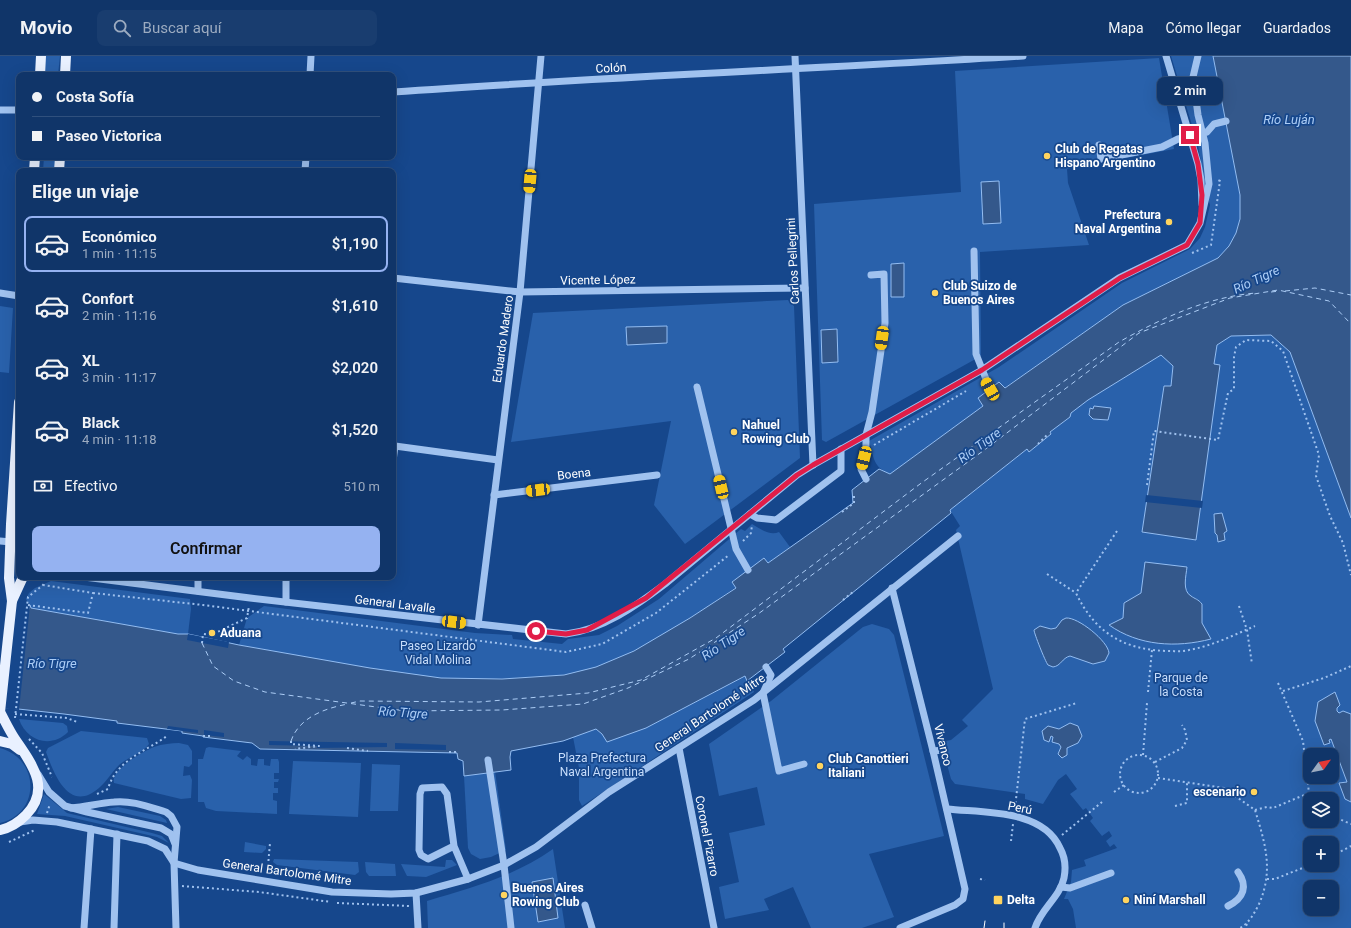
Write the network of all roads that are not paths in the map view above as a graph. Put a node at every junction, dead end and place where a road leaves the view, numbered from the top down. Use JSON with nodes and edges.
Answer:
{"nodes":[{"id":1,"x":41,"y":56,"type":"edge"},
{"id":2,"x":66,"y":56,"type":"edge"},
{"id":3,"x":310,"y":56,"type":"edge"},
{"id":4,"x":541,"y":56,"type":"edge"},
{"id":5,"x":794,"y":56,"type":"edge"},
{"id":6,"x":1023,"y":56,"type":"edge"},
{"id":7,"x":1166,"y":56,"type":"edge"},
{"id":8,"x":1198,"y":56,"type":"edge"},
{"id":9,"x":795,"y":70,"type":"junction"},
{"id":10,"x":40,"y":72,"type":"edge"},
{"id":11,"x":65,"y":72,"type":"edge"},
{"id":12,"x":310,"y":72,"type":"edge"},
{"id":13,"x":538,"y":82,"type":"junction"},
{"id":14,"x":396,"y":92,"type":"edge"},
{"id":15,"x":0,"y":110,"type":"edge"},
{"id":16,"x":16,"y":110,"type":"edge"},
{"id":17,"x":1226,"y":120,"type":"dead end"},
{"id":18,"x":1202,"y":133,"type":"junction"},
{"id":19,"x":1190,"y":135,"type":"junction"},
{"id":20,"x":1099,"y":145,"type":"dead end"},
{"id":21,"x":1200,"y":223,"type":"junction"},
{"id":22,"x":974,"y":251,"type":"dead end"},
{"id":23,"x":871,"y":275,"type":"dead end"},
{"id":24,"x":396,"y":278,"type":"edge"},
{"id":25,"x":805,"y":288,"type":"junction"},
{"id":26,"x":520,"y":292,"type":"junction"},
{"id":27,"x":0,"y":293,"type":"edge"},
{"id":28,"x":16,"y":296,"type":"edge"},
{"id":29,"x":982,"y":370,"type":"junction"},
{"id":30,"x":697,"y":387,"type":"dead end"},
{"id":31,"x":990,"y":389,"type":"dead end"},
{"id":32,"x":866,"y":435,"type":"junction"},
{"id":33,"x":16,"y":441,"type":"edge"},
{"id":34,"x":396,"y":446,"type":"edge"},
{"id":35,"x":841,"y":449,"type":"junction"},
{"id":36,"x":498,"y":460,"type":"junction"},
{"id":37,"x":813,"y":465,"type":"junction"},
{"id":38,"x":657,"y":475,"type":"dead end"},
{"id":39,"x":866,"y":479,"type":"dead end"},
{"id":40,"x":494,"y":495,"type":"junction"},
{"id":41,"x":750,"y":514,"type":"junction"},
{"id":42,"x":732,"y":529,"type":"junction"},
{"id":43,"x":958,"y":536,"type":"dead end"},
{"id":44,"x":0,"y":541,"type":"edge"},
{"id":45,"x":15,"y":541,"type":"edge"},
{"id":46,"x":748,"y":570,"type":"dead end"},
{"id":47,"x":22,"y":580,"type":"edge"},
{"id":48,"x":108,"y":580,"type":"edge"},
{"id":49,"x":198,"y":580,"type":"edge"},
{"id":50,"x":286,"y":580,"type":"edge"},
{"id":51,"x":892,"y":588,"type":"junction"},
{"id":52,"x":198,"y":591,"type":"junction"},
{"id":53,"x":12,"y":601,"type":"junction"},
{"id":54,"x":286,"y":602,"type":"junction"},
{"id":55,"x":478,"y":625,"type":"junction"},
{"id":56,"x":766,"y":667,"type":"dead end"},
{"id":57,"x":762,"y":693,"type":"junction"},
{"id":58,"x":0,"y":712,"type":"edge"},
{"id":59,"x":0,"y":741,"type":"edge"},
{"id":60,"x":679,"y":748,"type":"junction"},
{"id":61,"x":943,"y":750,"type":"dead end"},
{"id":62,"x":933,"y":751,"type":"junction"},
{"id":63,"x":29,"y":759,"type":"junction"},
{"id":64,"x":488,"y":760,"type":"dead end"},
{"id":65,"x":804,"y":764,"type":"dead end"},
{"id":66,"x":71,"y":808,"type":"junction"},
{"id":67,"x":947,"y":809,"type":"junction"},
{"id":68,"x":16,"y":824,"type":"junction"},
{"id":69,"x":91,"y":829,"type":"junction"},
{"id":70,"x":0,"y":830,"type":"edge"},
{"id":71,"x":0,"y":834,"type":"edge"},
{"id":72,"x":117,"y":834,"type":"junction"},
{"id":73,"x":176,"y":846,"type":"junction"},
{"id":74,"x":454,"y":846,"type":"junction"},
{"id":75,"x":174,"y":863,"type":"junction"},
{"id":76,"x":504,"y":865,"type":"junction"},
{"id":77,"x":1238,"y":872,"type":"dead end"},
{"id":78,"x":1111,"y":873,"type":"dead end"},
{"id":79,"x":468,"y":879,"type":"junction"},
{"id":80,"x":1061,"y":887,"type":"junction"},
{"id":81,"x":416,"y":893,"type":"junction"},
{"id":82,"x":585,"y":905,"type":"dead end"},
{"id":83,"x":1228,"y":906,"type":"dead end"},
{"id":84,"x":84,"y":928,"type":"edge"},
{"id":85,"x":114,"y":928,"type":"edge"},
{"id":86,"x":176,"y":928,"type":"edge"},
{"id":87,"x":418,"y":928,"type":"edge"},
{"id":88,"x":511,"y":928,"type":"edge"},
{"id":89,"x":592,"y":928,"type":"edge"},
{"id":90,"x":714,"y":928,"type":"edge"},
{"id":91,"x":900,"y":928,"type":"edge"},
{"id":92,"x":1035,"y":928,"type":"edge"}],
"edges":[{"from":1,"to":10,"type":"main road"},
{"from":2,"to":11,"type":"main road"},
{"from":3,"to":12,"type":"street"},
{"from":4,"to":13,"type":"street","name":"Eduardo Madero"},
{"from":5,"to":9,"type":"street","name":"Carlos Pellegrini"},
{"from":6,"to":9,"type":"street","name":"Colón"},
{"from":7,"to":19,"type":"street"},
{"from":8,"to":18,"type":"street"},
{"from":9,"to":13,"type":"street","name":"Colón"},
{"from":9,"to":25,"type":"street","name":"Carlos Pellegrini"},
{"from":13,"to":14,"type":"street","name":"Colón"},
{"from":13,"to":26,"type":"street","name":"Eduardo Madero"},
{"from":15,"to":16,"type":"street"},
{"from":17,"to":18,"type":"street"},
{"from":18,"to":19,"type":"street"},
{"from":18,"to":21,"type":"street"},
{"from":19,"to":20,"type":"street"},
{"from":19,"to":21,"type":"street"},
{"from":21,"to":29,"type":"street","name":"General Lavalle"},
{"from":22,"to":29,"type":"street"},
{"from":23,"to":32,"type":"street"},
{"from":24,"to":26,"type":"street","name":"Vicente López"},
{"from":25,"to":26,"type":"street","name":"Vicente López"},
{"from":25,"to":37,"type":"street","name":"Carlos Pellegrini"},
{"from":26,"to":36,"type":"street","name":"Eduardo Madero"},
{"from":27,"to":28,"type":"street"},
{"from":29,"to":31,"type":"street"},
{"from":29,"to":32,"type":"street","name":"General Lavalle"},
{"from":30,"to":42,"type":"street"},
{"from":32,"to":35,"type":"street","name":"General Lavalle"},
{"from":32,"to":39,"type":"street"},
{"from":33,"to":45,"type":"main road"},
{"from":34,"to":36,"type":"street"},
{"from":35,"to":37,"type":"street","name":"General Lavalle"},
{"from":35,"to":41,"type":"street"},
{"from":36,"to":40,"type":"street","name":"Eduardo Madero"},
{"from":37,"to":41,"type":"street","name":"General Lavalle"},
{"from":38,"to":40,"type":"street","name":"Boena"},
{"from":40,"to":55,"type":"street","name":"Eduardo Madero"},
{"from":41,"to":42,"type":"street","name":"General Lavalle"},
{"from":42,"to":46,"type":"street"},
{"from":42,"to":55,"type":"street","name":"General Lavalle"},
{"from":43,"to":51,"type":"street","name":"General Bartolomé Mitre"},
{"from":44,"to":45,"type":"street"},
{"from":45,"to":53,"type":"main road"},
{"from":47,"to":53,"type":"main road"},
{"from":48,"to":52,"type":"street","name":"General Lavalle"},
{"from":49,"to":52,"type":"street"},
{"from":50,"to":54,"type":"street"},
{"from":51,"to":57,"type":"street","name":"General Bartolomé Mitre"},
{"from":51,"to":62,"type":"street","name":"Vivanco"},
{"from":52,"to":54,"type":"street","name":"General Lavalle"},
{"from":53,"to":58,"type":"main road"},
{"from":54,"to":55,"type":"street","name":"General Lavalle"},
{"from":56,"to":57,"type":"street"},
{"from":57,"to":60,"type":"street","name":"General Bartolomé Mitre"},
{"from":57,"to":65,"type":"street"},
{"from":58,"to":63,"type":"main road"},
{"from":59,"to":63,"type":"main road"},
{"from":60,"to":76,"type":"street","name":"General Bartolomé Mitre"},
{"from":60,"to":90,"type":"street","name":"Coronel Pizarro"},
{"from":61,"to":62,"type":"street"},
{"from":62,"to":67,"type":"street","name":"Vivanco"},
{"from":63,"to":66,"type":"street"},
{"from":63,"to":68,"type":"main road"},
{"from":64,"to":76,"type":"street"},
{"from":66,"to":73,"type":"street"},
{"from":66,"to":73,"type":"street"},
{"from":67,"to":80,"type":"street","name":"Perú"},
{"from":67,"to":91,"type":"street","name":"Vivanco"},
{"from":68,"to":69,"type":"street"},
{"from":68,"to":70,"type":"main road"},
{"from":68,"to":71,"type":"main road"},
{"from":69,"to":72,"type":"street"},
{"from":69,"to":84,"type":"street"},
{"from":72,"to":75,"type":"street"},
{"from":72,"to":85,"type":"street"},
{"from":73,"to":75,"type":"street"},
{"from":74,"to":74,"type":"street"},
{"from":74,"to":79,"type":"street"},
{"from":75,"to":81,"type":"street","name":"General Bartolomé Mitre"},
{"from":75,"to":86,"type":"street"},
{"from":76,"to":79,"type":"street","name":"General Bartolomé Mitre"},
{"from":76,"to":88,"type":"street"},
{"from":77,"to":83,"type":"street"},
{"from":78,"to":80,"type":"street"},
{"from":79,"to":81,"type":"street","name":"General Bartolomé Mitre"},
{"from":80,"to":92,"type":"street","name":"Perú"},
{"from":81,"to":87,"type":"street"},
{"from":82,"to":89,"type":"street"}]}
